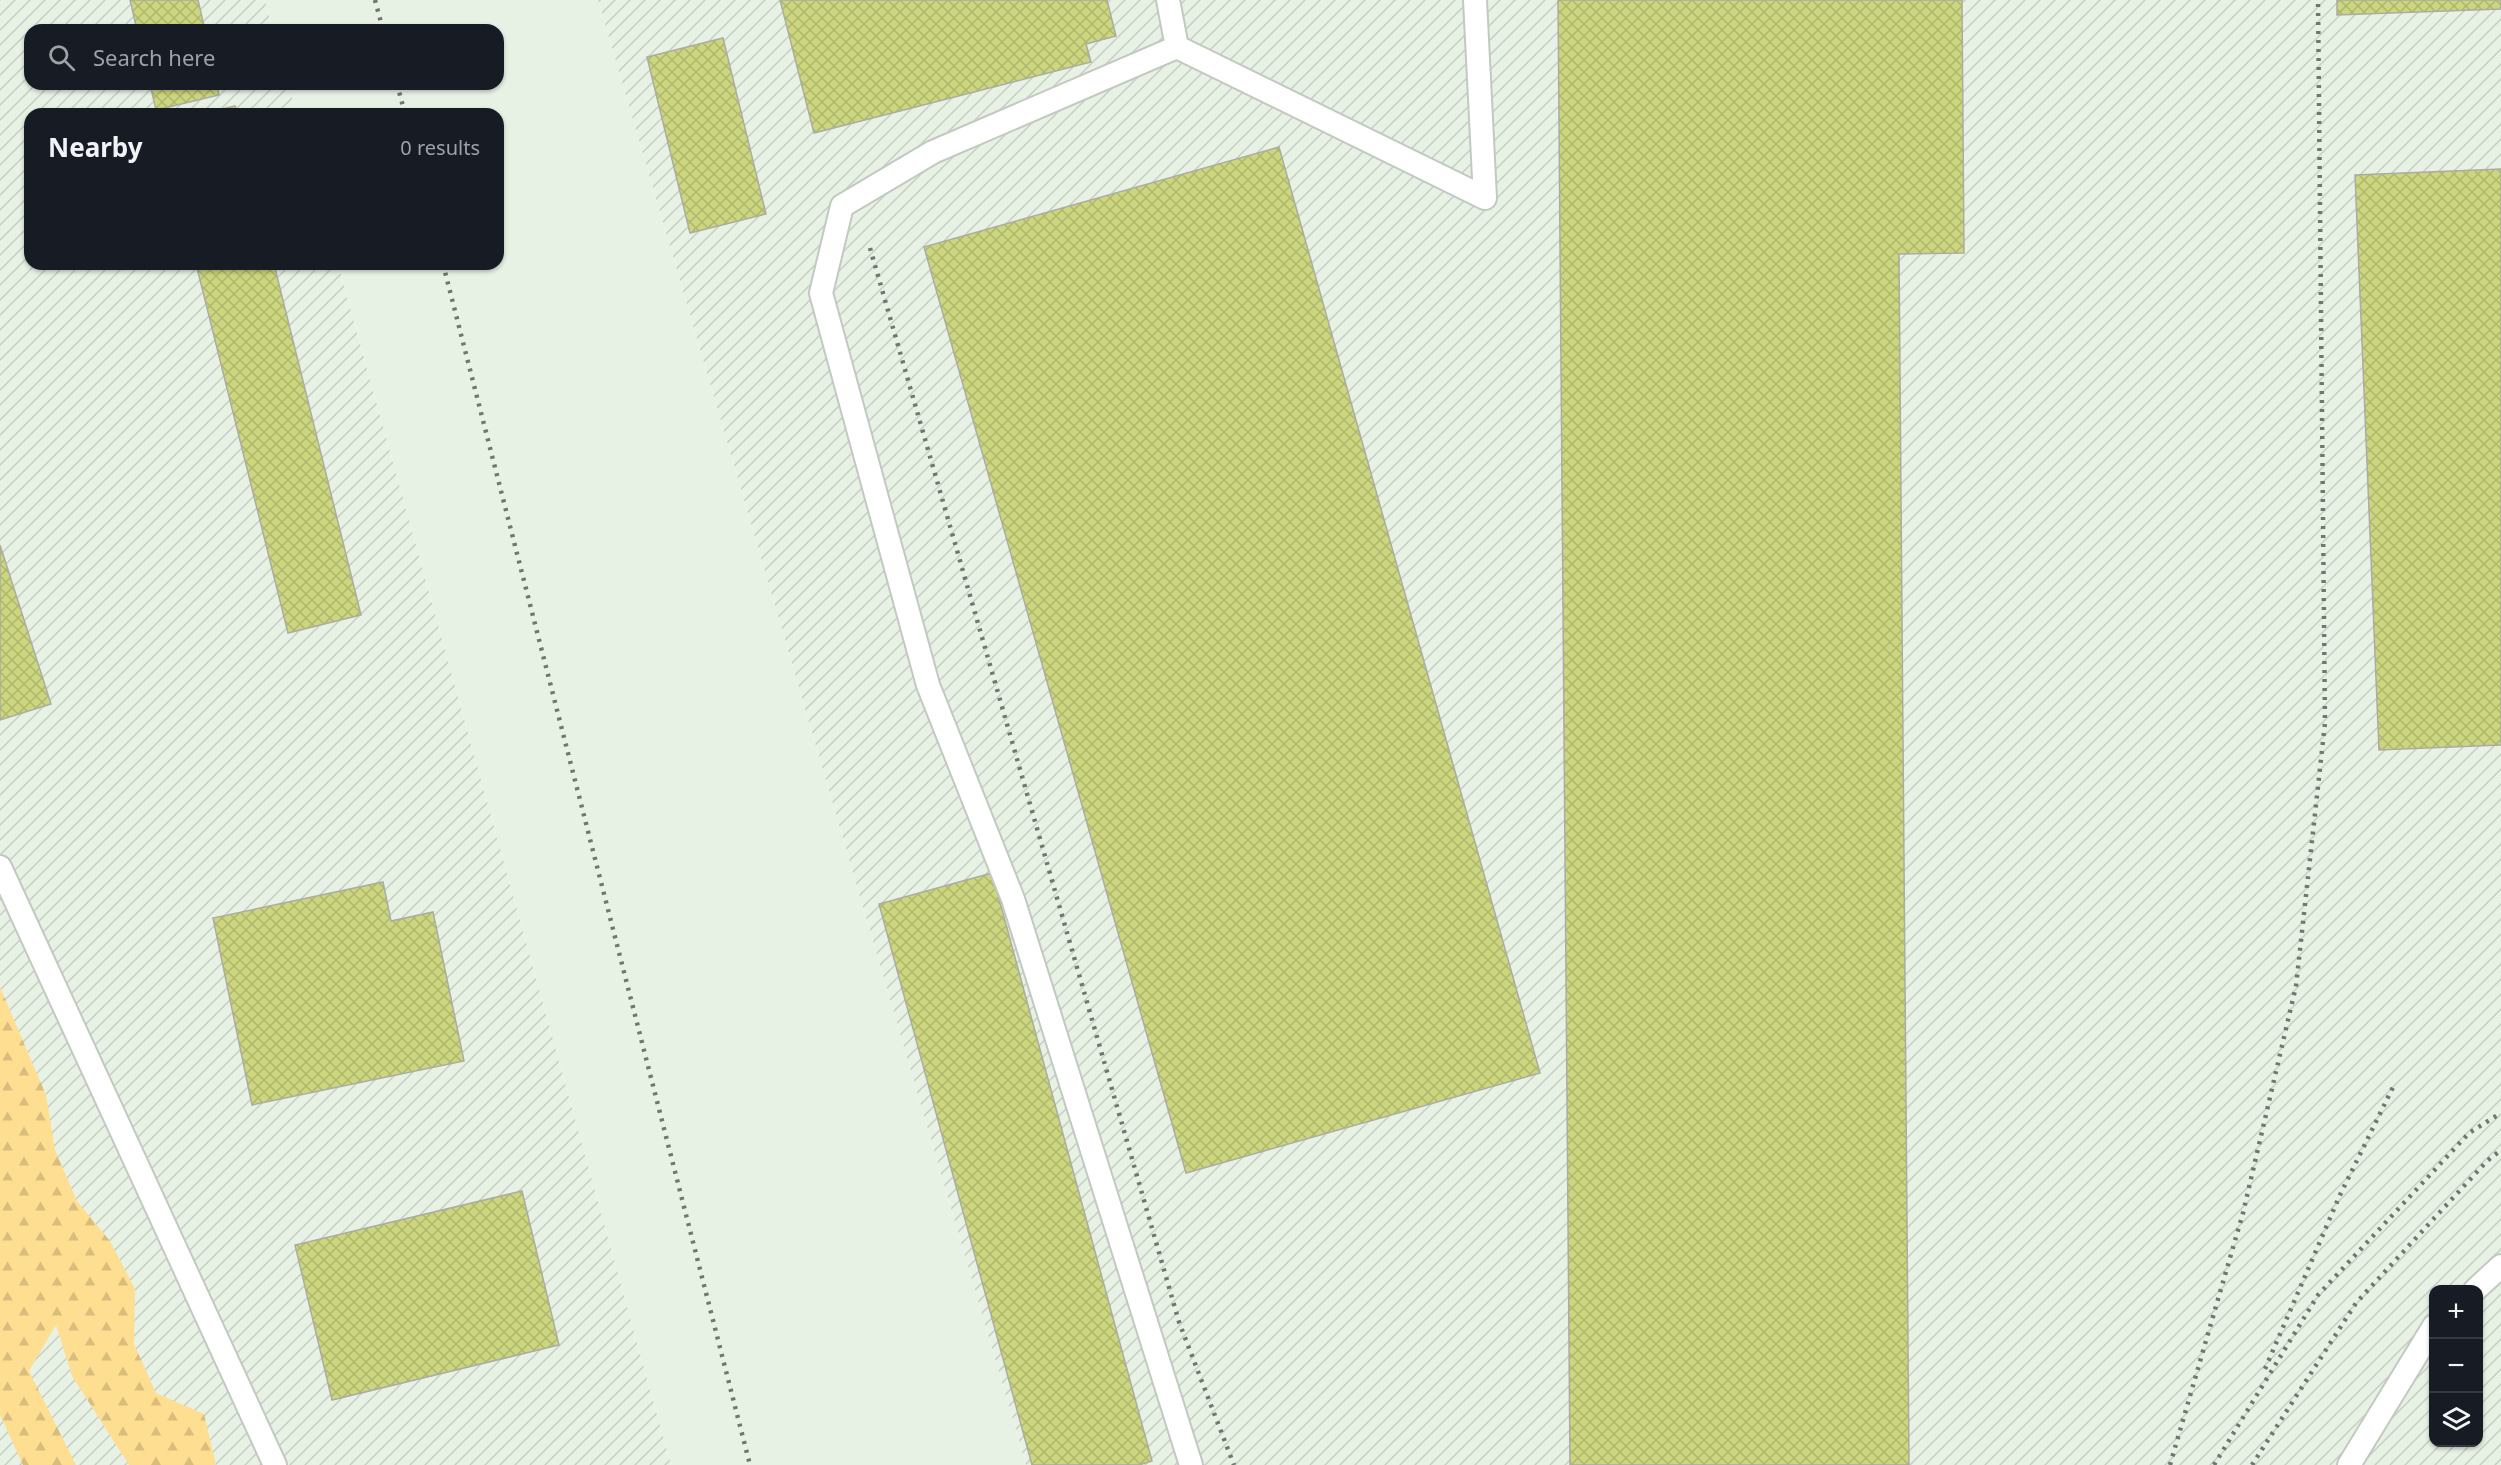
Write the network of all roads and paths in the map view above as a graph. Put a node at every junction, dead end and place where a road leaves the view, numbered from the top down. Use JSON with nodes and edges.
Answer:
{"nodes":[{"id":1,"x":1168,"y":0,"type":"edge"},
{"id":2,"x":1474,"y":0,"type":"edge"},
{"id":3,"x":1177,"y":47,"type":"junction"},
{"id":4,"x":0,"y":867,"type":"edge"},
{"id":5,"x":2501,"y":1266,"type":"edge"},
{"id":6,"x":2480,"y":1285,"type":"edge"},
{"id":7,"x":2429,"y":1333,"type":"edge"},
{"id":8,"x":276,"y":1465,"type":"edge"},
{"id":9,"x":1191,"y":1465,"type":"edge"},
{"id":10,"x":2349,"y":1465,"type":"edge"}],
"edges":[{"from":1,"to":3,"type":"lane"},
{"from":2,"to":3,"type":"lane"},
{"from":3,"to":9,"type":"lane"},
{"from":4,"to":8,"type":"lane"},
{"from":5,"to":6,"type":"lane"},
{"from":7,"to":10,"type":"lane"}]}
